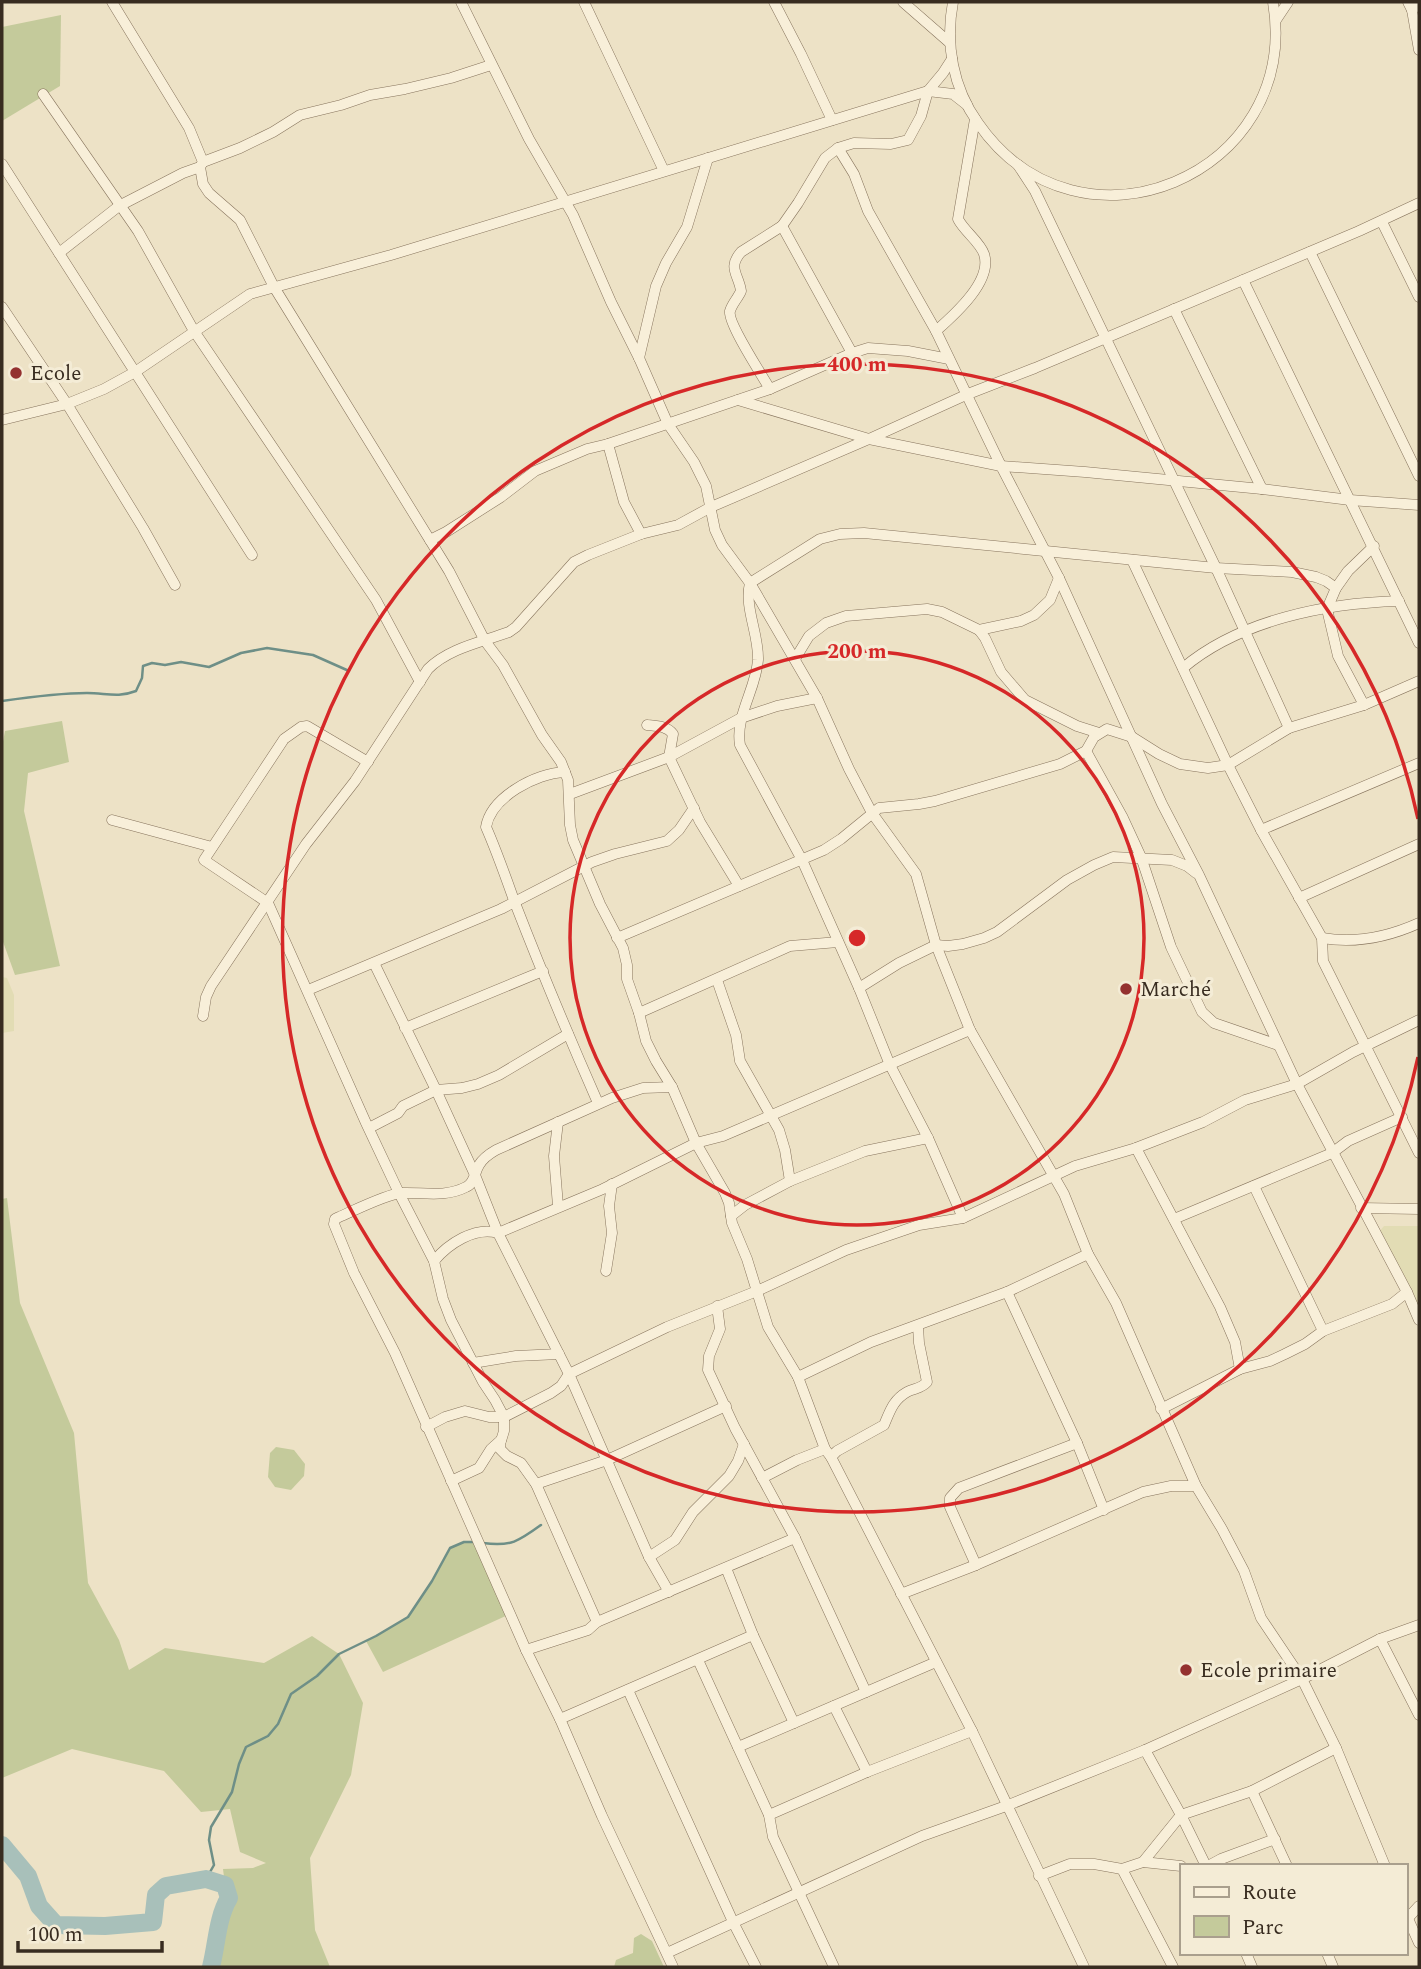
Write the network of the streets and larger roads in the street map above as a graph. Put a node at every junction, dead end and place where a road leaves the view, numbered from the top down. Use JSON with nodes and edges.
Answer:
{"nodes":[{"id":1,"x":112,"y":2,"type":"edge"},
{"id":2,"x":461,"y":2,"type":"edge"},
{"id":3,"x":584,"y":2,"type":"edge"},
{"id":4,"x":774,"y":2,"type":"edge"},
{"id":5,"x":903,"y":2,"type":"edge"},
{"id":6,"x":953,"y":2,"type":"edge"},
{"id":7,"x":1273,"y":2,"type":"edge"},
{"id":8,"x":1287,"y":2,"type":"edge"},
{"id":9,"x":1413,"y":5,"type":"edge"},
{"id":10,"x":1276,"y":20,"type":"junction"},
{"id":11,"x":950,"y":43,"type":"junction"},
{"id":12,"x":1419,"y":50,"type":"edge"},
{"id":13,"x":952,"y":59,"type":"junction"},
{"id":14,"x":491,"y":65,"type":"junction"},
{"id":15,"x":928,"y":91,"type":"junction"},
{"id":16,"x":43,"y":94,"type":"dead end"},
{"id":17,"x":967,"y":105,"type":"junction"},
{"id":18,"x":975,"y":119,"type":"junction"},
{"id":19,"x":832,"y":120,"type":"junction"},
{"id":20,"x":838,"y":148,"type":"junction"},
{"id":21,"x":708,"y":158,"type":"junction"},
{"id":22,"x":2,"y":164,"type":"edge"},
{"id":23,"x":201,"y":164,"type":"junction"},
{"id":24,"x":1018,"y":165,"type":"junction"},
{"id":25,"x":664,"y":171,"type":"junction"},
{"id":26,"x":564,"y":202,"type":"junction"},
{"id":27,"x":1419,"y":204,"type":"edge"},
{"id":28,"x":119,"y":206,"type":"junction"},
{"id":29,"x":1382,"y":222,"type":"junction"},
{"id":30,"x":782,"y":226,"type":"junction"},
{"id":31,"x":1310,"y":252,"type":"junction"},
{"id":32,"x":59,"y":253,"type":"junction"},
{"id":33,"x":1243,"y":280,"type":"junction"},
{"id":34,"x":274,"y":287,"type":"junction"},
{"id":35,"x":1419,"y":295,"type":"edge"},
{"id":36,"x":2,"y":307,"type":"edge"},
{"id":37,"x":1174,"y":309,"type":"junction"},
{"id":38,"x":194,"y":331,"type":"junction"},
{"id":39,"x":936,"y":331,"type":"junction"},
{"id":40,"x":1105,"y":338,"type":"junction"},
{"id":41,"x":852,"y":353,"type":"junction"},
{"id":42,"x":639,"y":358,"type":"junction"},
{"id":43,"x":949,"y":359,"type":"junction"},
{"id":44,"x":135,"y":372,"type":"junction"},
{"id":45,"x":770,"y":389,"type":"junction"},
{"id":46,"x":968,"y":394,"type":"junction"},
{"id":47,"x":738,"y":400,"type":"junction"},
{"id":48,"x":66,"y":404,"type":"junction"},
{"id":49,"x":2,"y":420,"type":"edge"},
{"id":50,"x":668,"y":424,"type":"junction"},
{"id":51,"x":869,"y":439,"type":"junction"},
{"id":52,"x":608,"y":444,"type":"junction"},
{"id":53,"x":1001,"y":466,"type":"junction"},
{"id":54,"x":1419,"y":476,"type":"edge"},
{"id":55,"x":1173,"y":480,"type":"junction"},
{"id":56,"x":1262,"y":489,"type":"junction"},
{"id":57,"x":1350,"y":500,"type":"junction"},
{"id":58,"x":1419,"y":505,"type":"edge"},
{"id":59,"x":711,"y":507,"type":"junction"},
{"id":60,"x":641,"y":534,"type":"junction"},
{"id":61,"x":430,"y":540,"type":"junction"},
{"id":62,"x":1374,"y":546,"type":"junction"},
{"id":63,"x":1044,"y":551,"type":"junction"},
{"id":64,"x":252,"y":555,"type":"dead end"},
{"id":65,"x":1132,"y":560,"type":"junction"},
{"id":66,"x":1216,"y":568,"type":"junction"},
{"id":67,"x":1059,"y":578,"type":"junction"},
{"id":68,"x":750,"y":583,"type":"junction"},
{"id":69,"x":175,"y":585,"type":"dead end"},
{"id":70,"x":1336,"y":588,"type":"junction"},
{"id":71,"x":1399,"y":601,"type":"junction"},
{"id":72,"x":1327,"y":609,"type":"junction"},
{"id":73,"x":979,"y":630,"type":"junction"},
{"id":74,"x":1245,"y":632,"type":"junction"},
{"id":75,"x":485,"y":641,"type":"junction"},
{"id":76,"x":1419,"y":643,"type":"edge"},
{"id":77,"x":795,"y":659,"type":"junction"},
{"id":78,"x":1183,"y":668,"type":"junction"},
{"id":79,"x":1419,"y":681,"type":"edge"},
{"id":80,"x":420,"y":682,"type":"junction"},
{"id":81,"x":817,"y":698,"type":"junction"},
{"id":82,"x":1364,"y":705,"type":"junction"},
{"id":83,"x":741,"y":718,"type":"junction"},
{"id":84,"x":647,"y":725,"type":"dead end"},
{"id":85,"x":1289,"y":728,"type":"junction"},
{"id":86,"x":1099,"y":733,"type":"junction"},
{"id":87,"x":1132,"y":737,"type":"junction"},
{"id":88,"x":1086,"y":751,"type":"junction"},
{"id":89,"x":669,"y":757,"type":"junction"},
{"id":90,"x":368,"y":762,"type":"junction"},
{"id":91,"x":1419,"y":762,"type":"edge"},
{"id":92,"x":1228,"y":765,"type":"junction"},
{"id":93,"x":565,"y":772,"type":"junction"},
{"id":94,"x":570,"y":794,"type":"junction"},
{"id":95,"x":694,"y":808,"type":"junction"},
{"id":96,"x":872,"y":813,"type":"junction"},
{"id":97,"x":112,"y":820,"type":"dead end"},
{"id":98,"x":1261,"y":830,"type":"junction"},
{"id":99,"x":1419,"y":844,"type":"edge"},
{"id":100,"x":212,"y":847,"type":"junction"},
{"id":101,"x":1140,"y":857,"type":"junction"},
{"id":102,"x":802,"y":860,"type":"junction"},
{"id":103,"x":583,"y":866,"type":"junction"},
{"id":104,"x":1199,"y":875,"type":"junction"},
{"id":105,"x":739,"y":886,"type":"junction"},
{"id":106,"x":1299,"y":898,"type":"junction"},
{"id":107,"x":515,"y":902,"type":"junction"},
{"id":108,"x":268,"y":903,"type":"junction"},
{"id":109,"x":1419,"y":923,"type":"edge"},
{"id":110,"x":617,"y":938,"type":"junction"},
{"id":111,"x":1322,"y":938,"type":"junction"},
{"id":112,"x":838,"y":942,"type":"junction"},
{"id":113,"x":936,"y":945,"type":"junction"},
{"id":114,"x":374,"y":964,"type":"junction"},
{"id":115,"x":543,"y":971,"type":"junction"},
{"id":116,"x":717,"y":979,"type":"junction"},
{"id":117,"x":859,"y":988,"type":"junction"},
{"id":118,"x":308,"y":990,"type":"junction"},
{"id":119,"x":639,"y":1013,"type":"junction"},
{"id":120,"x":203,"y":1016,"type":"dead end"},
{"id":121,"x":1419,"y":1020,"type":"edge"},
{"id":122,"x":405,"y":1028,"type":"junction"},
{"id":123,"x":970,"y":1030,"type":"junction"},
{"id":124,"x":568,"y":1034,"type":"junction"},
{"id":125,"x":1278,"y":1045,"type":"junction"},
{"id":126,"x":1366,"y":1046,"type":"junction"},
{"id":127,"x":890,"y":1065,"type":"junction"},
{"id":128,"x":1297,"y":1084,"type":"junction"},
{"id":129,"x":672,"y":1087,"type":"junction"},
{"id":130,"x":436,"y":1090,"type":"junction"},
{"id":131,"x":598,"y":1104,"type":"junction"},
{"id":132,"x":772,"y":1116,"type":"junction"},
{"id":133,"x":1402,"y":1117,"type":"junction"},
{"id":134,"x":558,"y":1122,"type":"junction"},
{"id":135,"x":369,"y":1128,"type":"junction"},
{"id":136,"x":928,"y":1138,"type":"junction"},
{"id":137,"x":696,"y":1143,"type":"junction"},
{"id":138,"x":1136,"y":1148,"type":"junction"},
{"id":139,"x":1332,"y":1153,"type":"junction"},
{"id":140,"x":1419,"y":1153,"type":"edge"},
{"id":141,"x":475,"y":1175,"type":"junction"},
{"id":142,"x":1052,"y":1175,"type":"junction"},
{"id":143,"x":790,"y":1181,"type":"junction"},
{"id":144,"x":612,"y":1184,"type":"junction"},
{"id":145,"x":1254,"y":1186,"type":"junction"},
{"id":146,"x":399,"y":1193,"type":"junction"},
{"id":147,"x":558,"y":1206,"type":"junction"},
{"id":148,"x":1361,"y":1208,"type":"junction"},
{"id":149,"x":1419,"y":1209,"type":"edge"},
{"id":150,"x":731,"y":1216,"type":"junction"},
{"id":151,"x":963,"y":1218,"type":"junction"},
{"id":152,"x":1174,"y":1219,"type":"junction"},
{"id":153,"x":498,"y":1233,"type":"junction"},
{"id":154,"x":1088,"y":1254,"type":"junction"},
{"id":155,"x":434,"y":1261,"type":"junction"},
{"id":156,"x":606,"y":1271,"type":"dead end"},
{"id":157,"x":757,"y":1291,"type":"junction"},
{"id":158,"x":1007,"y":1292,"type":"junction"},
{"id":159,"x":1407,"y":1292,"type":"junction"},
{"id":160,"x":717,"y":1306,"type":"junction"},
{"id":161,"x":1419,"y":1320,"type":"edge"},
{"id":162,"x":918,"y":1326,"type":"junction"},
{"id":163,"x":1323,"y":1331,"type":"junction"},
{"id":164,"x":559,"y":1354,"type":"junction"},
{"id":165,"x":473,"y":1363,"type":"junction"},
{"id":166,"x":1240,"y":1369,"type":"junction"},
{"id":167,"x":569,"y":1374,"type":"junction"},
{"id":168,"x":798,"y":1377,"type":"junction"},
{"id":169,"x":726,"y":1406,"type":"junction"},
{"id":170,"x":1161,"y":1409,"type":"junction"},
{"id":171,"x":504,"y":1417,"type":"junction"},
{"id":172,"x":426,"y":1427,"type":"junction"},
{"id":173,"x":501,"y":1440,"type":"junction"},
{"id":174,"x":1077,"y":1443,"type":"junction"},
{"id":175,"x":744,"y":1444,"type":"junction"},
{"id":176,"x":828,"y":1453,"type":"junction"},
{"id":177,"x":607,"y":1460,"type":"junction"},
{"id":178,"x":762,"y":1478,"type":"junction"},
{"id":179,"x":451,"y":1481,"type":"junction"},
{"id":180,"x":536,"y":1484,"type":"junction"},
{"id":181,"x":1196,"y":1486,"type":"junction"},
{"id":182,"x":1104,"y":1510,"type":"junction"},
{"id":183,"x":795,"y":1538,"type":"junction"},
{"id":184,"x":649,"y":1557,"type":"junction"},
{"id":185,"x":976,"y":1565,"type":"junction"},
{"id":186,"x":726,"y":1568,"type":"junction"},
{"id":187,"x":669,"y":1592,"type":"junction"},
{"id":188,"x":901,"y":1594,"type":"junction"},
{"id":189,"x":597,"y":1622,"type":"junction"},
{"id":190,"x":1419,"y":1625,"type":"edge"},
{"id":191,"x":753,"y":1635,"type":"junction"},
{"id":192,"x":1380,"y":1639,"type":"junction"},
{"id":193,"x":526,"y":1650,"type":"junction"},
{"id":194,"x":698,"y":1660,"type":"junction"},
{"id":195,"x":936,"y":1662,"type":"junction"},
{"id":196,"x":1302,"y":1679,"type":"junction"},
{"id":197,"x":628,"y":1690,"type":"junction"},
{"id":198,"x":866,"y":1692,"type":"junction"},
{"id":199,"x":834,"y":1706,"type":"junction"},
{"id":200,"x":1419,"y":1715,"type":"edge"},
{"id":201,"x":560,"y":1719,"type":"junction"},
{"id":202,"x":794,"y":1723,"type":"junction"},
{"id":203,"x":972,"y":1731,"type":"junction"},
{"id":204,"x":738,"y":1748,"type":"junction"},
{"id":205,"x":1336,"y":1748,"type":"junction"},
{"id":206,"x":1145,"y":1750,"type":"junction"},
{"id":207,"x":867,"y":1772,"type":"junction"},
{"id":208,"x":1252,"y":1791,"type":"junction"},
{"id":209,"x":1006,"y":1806,"type":"junction"},
{"id":210,"x":769,"y":1815,"type":"junction"},
{"id":211,"x":1181,"y":1815,"type":"junction"},
{"id":212,"x":1275,"y":1839,"type":"junction"},
{"id":213,"x":1143,"y":1862,"type":"junction"},
{"id":214,"x":1207,"y":1864,"type":"edge"},
{"id":215,"x":1212,"y":1864,"type":"edge"},
{"id":216,"x":1286,"y":1864,"type":"edge"},
{"id":217,"x":1384,"y":1864,"type":"edge"},
{"id":218,"x":1180,"y":1866,"type":"edge"},
{"id":219,"x":1122,"y":1868,"type":"junction"},
{"id":220,"x":1039,"y":1876,"type":"junction"},
{"id":221,"x":799,"y":1891,"type":"junction"},
{"id":222,"x":1419,"y":1906,"type":"edge"},
{"id":223,"x":1407,"y":1915,"type":"edge"},
{"id":224,"x":734,"y":1924,"type":"junction"},
{"id":225,"x":1419,"y":1943,"type":"edge"},
{"id":226,"x":667,"y":1953,"type":"junction"},
{"id":227,"x":673,"y":1967,"type":"edge"},
{"id":228,"x":755,"y":1967,"type":"edge"},
{"id":229,"x":834,"y":1967,"type":"edge"},
{"id":230,"x":1084,"y":1967,"type":"edge"},
{"id":231,"x":1173,"y":1967,"type":"edge"}],
"edges":[{"from":1,"to":23,"type":"street"},
{"from":2,"to":14,"type":"street"},
{"from":3,"to":25,"type":"street"},
{"from":4,"to":19,"type":"street"},
{"from":5,"to":11,"type":"street"},
{"from":6,"to":11,"type":"street"},
{"from":7,"to":10,"type":"street"},
{"from":8,"to":10,"type":"street"},
{"from":9,"to":12,"type":"street"},
{"from":10,"to":24,"type":"street"},
{"from":11,"to":13,"type":"street"},
{"from":13,"to":15,"type":"street"},
{"from":13,"to":17,"type":"street"},
{"from":14,"to":23,"type":"street"},
{"from":14,"to":26,"type":"street"},
{"from":15,"to":17,"type":"street"},
{"from":15,"to":19,"type":"street"},
{"from":15,"to":20,"type":"street"},
{"from":16,"to":28,"type":"street"},
{"from":17,"to":18,"type":"street"},
{"from":18,"to":24,"type":"street"},
{"from":18,"to":39,"type":"street"},
{"from":19,"to":21,"type":"street"},
{"from":20,"to":30,"type":"street"},
{"from":20,"to":39,"type":"street"},
{"from":21,"to":25,"type":"street"},
{"from":21,"to":42,"type":"street"},
{"from":22,"to":32,"type":"street"},
{"from":23,"to":28,"type":"street"},
{"from":23,"to":34,"type":"street"},
{"from":24,"to":40,"type":"street"},
{"from":25,"to":26,"type":"street"},
{"from":26,"to":34,"type":"street"},
{"from":26,"to":42,"type":"street"},
{"from":27,"to":29,"type":"street"},
{"from":28,"to":32,"type":"street"},
{"from":28,"to":38,"type":"street"},
{"from":29,"to":31,"type":"street"},
{"from":29,"to":35,"type":"street"},
{"from":30,"to":41,"type":"street"},
{"from":30,"to":45,"type":"street"},
{"from":31,"to":33,"type":"street"},
{"from":31,"to":54,"type":"street"},
{"from":32,"to":44,"type":"street"},
{"from":33,"to":37,"type":"street"},
{"from":33,"to":57,"type":"street"},
{"from":34,"to":38,"type":"street"},
{"from":34,"to":61,"type":"street"},
{"from":36,"to":48,"type":"street"},
{"from":37,"to":40,"type":"street"},
{"from":37,"to":56,"type":"street"},
{"from":38,"to":44,"type":"street"},
{"from":38,"to":80,"type":"street"},
{"from":39,"to":43,"type":"street"},
{"from":40,"to":46,"type":"street"},
{"from":40,"to":55,"type":"street"},
{"from":41,"to":43,"type":"street"},
{"from":41,"to":45,"type":"street"},
{"from":42,"to":50,"type":"street"},
{"from":43,"to":46,"type":"street"},
{"from":44,"to":48,"type":"street"},
{"from":44,"to":64,"type":"street"},
{"from":45,"to":47,"type":"street"},
{"from":46,"to":51,"type":"street"},
{"from":46,"to":53,"type":"street"},
{"from":47,"to":50,"type":"street"},
{"from":47,"to":51,"type":"street"},
{"from":48,"to":49,"type":"street"},
{"from":48,"to":69,"type":"street"},
{"from":50,"to":52,"type":"street"},
{"from":50,"to":59,"type":"street"},
{"from":51,"to":53,"type":"street"},
{"from":51,"to":59,"type":"street"},
{"from":52,"to":60,"type":"street"},
{"from":52,"to":61,"type":"street"},
{"from":53,"to":55,"type":"street"},
{"from":53,"to":63,"type":"street"},
{"from":55,"to":56,"type":"street"},
{"from":55,"to":66,"type":"street"},
{"from":56,"to":57,"type":"street"},
{"from":57,"to":58,"type":"street"},
{"from":57,"to":62,"type":"street"},
{"from":59,"to":60,"type":"street"},
{"from":59,"to":68,"type":"street"},
{"from":60,"to":75,"type":"street"},
{"from":61,"to":75,"type":"street"},
{"from":62,"to":70,"type":"street"},
{"from":62,"to":71,"type":"street"},
{"from":63,"to":65,"type":"street"},
{"from":63,"to":67,"type":"street"},
{"from":63,"to":68,"type":"street"},
{"from":65,"to":66,"type":"street"},
{"from":65,"to":78,"type":"street"},
{"from":66,"to":70,"type":"street"},
{"from":66,"to":74,"type":"street"},
{"from":67,"to":73,"type":"street"},
{"from":67,"to":87,"type":"street"},
{"from":68,"to":77,"type":"street"},
{"from":68,"to":83,"type":"street"},
{"from":70,"to":72,"type":"street"},
{"from":71,"to":72,"type":"street"},
{"from":71,"to":76,"type":"street"},
{"from":72,"to":74,"type":"street"},
{"from":72,"to":82,"type":"street"},
{"from":73,"to":77,"type":"street"},
{"from":73,"to":86,"type":"street"},
{"from":74,"to":78,"type":"street"},
{"from":74,"to":85,"type":"street"},
{"from":75,"to":80,"type":"street"},
{"from":75,"to":93,"type":"street"},
{"from":77,"to":81,"type":"street"},
{"from":78,"to":92,"type":"street"},
{"from":79,"to":82,"type":"street"},
{"from":80,"to":90,"type":"street"},
{"from":81,"to":83,"type":"street"},
{"from":81,"to":96,"type":"street"},
{"from":82,"to":85,"type":"street"},
{"from":83,"to":89,"type":"street"},
{"from":83,"to":102,"type":"street"},
{"from":84,"to":89,"type":"street"},
{"from":85,"to":92,"type":"street"},
{"from":86,"to":87,"type":"street"},
{"from":86,"to":88,"type":"street"},
{"from":87,"to":92,"type":"street"},
{"from":87,"to":104,"type":"street"},
{"from":88,"to":96,"type":"street"},
{"from":88,"to":101,"type":"street"},
{"from":89,"to":94,"type":"street"},
{"from":89,"to":95,"type":"street"},
{"from":90,"to":100,"type":"street"},
{"from":90,"to":108,"type":"street"},
{"from":91,"to":98,"type":"street"},
{"from":92,"to":98,"type":"street"},
{"from":93,"to":94,"type":"street"},
{"from":93,"to":107,"type":"street"},
{"from":94,"to":103,"type":"street"},
{"from":95,"to":103,"type":"street"},
{"from":95,"to":105,"type":"street"},
{"from":96,"to":102,"type":"street"},
{"from":96,"to":113,"type":"street"},
{"from":97,"to":100,"type":"street"},
{"from":98,"to":106,"type":"street"},
{"from":99,"to":106,"type":"street"},
{"from":100,"to":108,"type":"street"},
{"from":101,"to":104,"type":"street"},
{"from":101,"to":113,"type":"street"},
{"from":101,"to":125,"type":"street"},
{"from":102,"to":105,"type":"street"},
{"from":102,"to":112,"type":"street"},
{"from":103,"to":107,"type":"street"},
{"from":103,"to":110,"type":"street"},
{"from":104,"to":125,"type":"street"},
{"from":105,"to":110,"type":"street"},
{"from":106,"to":111,"type":"street"},
{"from":107,"to":114,"type":"street"},
{"from":107,"to":115,"type":"street"},
{"from":108,"to":118,"type":"street"},
{"from":108,"to":120,"type":"street"},
{"from":109,"to":111,"type":"street"},
{"from":110,"to":119,"type":"street"},
{"from":111,"to":126,"type":"street"},
{"from":112,"to":116,"type":"street"},
{"from":112,"to":117,"type":"street"},
{"from":113,"to":117,"type":"street"},
{"from":113,"to":123,"type":"street"},
{"from":114,"to":118,"type":"street"},
{"from":114,"to":122,"type":"street"},
{"from":115,"to":122,"type":"street"},
{"from":115,"to":124,"type":"street"},
{"from":116,"to":119,"type":"street"},
{"from":116,"to":132,"type":"street"},
{"from":117,"to":127,"type":"street"},
{"from":118,"to":135,"type":"street"},
{"from":119,"to":129,"type":"street"},
{"from":121,"to":126,"type":"street"},
{"from":122,"to":130,"type":"street"},
{"from":123,"to":127,"type":"street"},
{"from":123,"to":142,"type":"street"},
{"from":124,"to":130,"type":"street"},
{"from":124,"to":131,"type":"street"},
{"from":125,"to":128,"type":"street"},
{"from":126,"to":128,"type":"street"},
{"from":126,"to":133,"type":"street"},
{"from":127,"to":132,"type":"street"},
{"from":127,"to":136,"type":"street"},
{"from":128,"to":138,"type":"street"},
{"from":128,"to":139,"type":"street"},
{"from":129,"to":131,"type":"street"},
{"from":129,"to":137,"type":"street"},
{"from":130,"to":135,"type":"street"},
{"from":130,"to":141,"type":"street"},
{"from":131,"to":134,"type":"street"},
{"from":132,"to":137,"type":"street"},
{"from":132,"to":143,"type":"street"},
{"from":133,"to":139,"type":"street"},
{"from":133,"to":140,"type":"street"},
{"from":134,"to":141,"type":"street"},
{"from":134,"to":147,"type":"street"},
{"from":135,"to":146,"type":"street"},
{"from":136,"to":143,"type":"street"},
{"from":136,"to":151,"type":"street"},
{"from":137,"to":144,"type":"street"},
{"from":137,"to":150,"type":"street"},
{"from":138,"to":142,"type":"street"},
{"from":138,"to":152,"type":"street"},
{"from":139,"to":145,"type":"street"},
{"from":139,"to":148,"type":"street"},
{"from":141,"to":146,"type":"street"},
{"from":141,"to":153,"type":"street"},
{"from":142,"to":151,"type":"street"},
{"from":142,"to":154,"type":"street"},
{"from":143,"to":150,"type":"street"},
{"from":144,"to":147,"type":"street"},
{"from":144,"to":156,"type":"street"},
{"from":145,"to":152,"type":"street"},
{"from":145,"to":163,"type":"street"},
{"from":146,"to":155,"type":"street"},
{"from":146,"to":172,"type":"street"},
{"from":147,"to":153,"type":"street"},
{"from":148,"to":149,"type":"street"},
{"from":148,"to":159,"type":"street"},
{"from":150,"to":157,"type":"street"},
{"from":151,"to":157,"type":"street"},
{"from":152,"to":166,"type":"street"},
{"from":153,"to":155,"type":"street"},
{"from":153,"to":164,"type":"street"},
{"from":154,"to":158,"type":"street"},
{"from":154,"to":170,"type":"street"},
{"from":155,"to":165,"type":"street"},
{"from":157,"to":160,"type":"street"},
{"from":157,"to":168,"type":"street"},
{"from":158,"to":162,"type":"street"},
{"from":158,"to":174,"type":"street"},
{"from":159,"to":161,"type":"street"},
{"from":159,"to":163,"type":"street"},
{"from":160,"to":167,"type":"street"},
{"from":160,"to":169,"type":"street"},
{"from":162,"to":168,"type":"street"},
{"from":162,"to":176,"type":"street"},
{"from":163,"to":166,"type":"street"},
{"from":164,"to":165,"type":"street"},
{"from":164,"to":167,"type":"street"},
{"from":165,"to":171,"type":"street"},
{"from":166,"to":170,"type":"street"},
{"from":167,"to":171,"type":"street"},
{"from":167,"to":177,"type":"street"},
{"from":168,"to":176,"type":"street"},
{"from":169,"to":175,"type":"street"},
{"from":169,"to":177,"type":"street"},
{"from":170,"to":181,"type":"street"},
{"from":171,"to":172,"type":"street"},
{"from":171,"to":173,"type":"street"},
{"from":172,"to":179,"type":"street"},
{"from":173,"to":179,"type":"street"},
{"from":173,"to":180,"type":"street"},
{"from":174,"to":182,"type":"street"},
{"from":174,"to":185,"type":"street"},
{"from":175,"to":178,"type":"street"},
{"from":175,"to":184,"type":"street"},
{"from":176,"to":178,"type":"street"},
{"from":176,"to":188,"type":"street"},
{"from":177,"to":180,"type":"street"},
{"from":177,"to":184,"type":"street"},
{"from":178,"to":183,"type":"street"},
{"from":179,"to":193,"type":"street"},
{"from":180,"to":189,"type":"street"},
{"from":181,"to":182,"type":"street"},
{"from":181,"to":196,"type":"street"},
{"from":182,"to":185,"type":"street"},
{"from":183,"to":186,"type":"street"},
{"from":183,"to":198,"type":"street"},
{"from":184,"to":187,"type":"street"},
{"from":185,"to":188,"type":"street"},
{"from":186,"to":187,"type":"street"},
{"from":186,"to":191,"type":"street"},
{"from":187,"to":189,"type":"street"},
{"from":188,"to":195,"type":"street"},
{"from":189,"to":193,"type":"street"},
{"from":190,"to":192,"type":"street"},
{"from":191,"to":194,"type":"street"},
{"from":191,"to":202,"type":"street"},
{"from":192,"to":196,"type":"street"},
{"from":192,"to":200,"type":"street"},
{"from":193,"to":201,"type":"street"},
{"from":194,"to":197,"type":"street"},
{"from":194,"to":204,"type":"street"},
{"from":195,"to":198,"type":"street"},
{"from":195,"to":203,"type":"street"},
{"from":196,"to":205,"type":"street"},
{"from":196,"to":206,"type":"street"},
{"from":197,"to":201,"type":"street"},
{"from":197,"to":224,"type":"street"},
{"from":198,"to":199,"type":"street"},
{"from":199,"to":202,"type":"street"},
{"from":199,"to":207,"type":"street"},
{"from":201,"to":226,"type":"street"},
{"from":202,"to":204,"type":"street"},
{"from":203,"to":207,"type":"street"},
{"from":203,"to":209,"type":"street"},
{"from":204,"to":210,"type":"street"},
{"from":205,"to":208,"type":"street"},
{"from":205,"to":217,"type":"street"},
{"from":206,"to":209,"type":"street"},
{"from":206,"to":211,"type":"street"},
{"from":207,"to":210,"type":"street"},
{"from":208,"to":211,"type":"street"},
{"from":208,"to":212,"type":"street"},
{"from":209,"to":220,"type":"street"},
{"from":209,"to":221,"type":"street"},
{"from":210,"to":221,"type":"street"},
{"from":211,"to":213,"type":"street"},
{"from":211,"to":214,"type":"street"},
{"from":212,"to":215,"type":"street"},
{"from":212,"to":216,"type":"street"},
{"from":213,"to":218,"type":"street"},
{"from":213,"to":219,"type":"street"},
{"from":219,"to":220,"type":"street"},
{"from":219,"to":231,"type":"street"},
{"from":220,"to":230,"type":"street"},
{"from":221,"to":224,"type":"street"},
{"from":221,"to":229,"type":"street"},
{"from":222,"to":223,"type":"street"},
{"from":223,"to":225,"type":"street"},
{"from":224,"to":226,"type":"street"},
{"from":224,"to":228,"type":"street"},
{"from":226,"to":227,"type":"street"}]}
